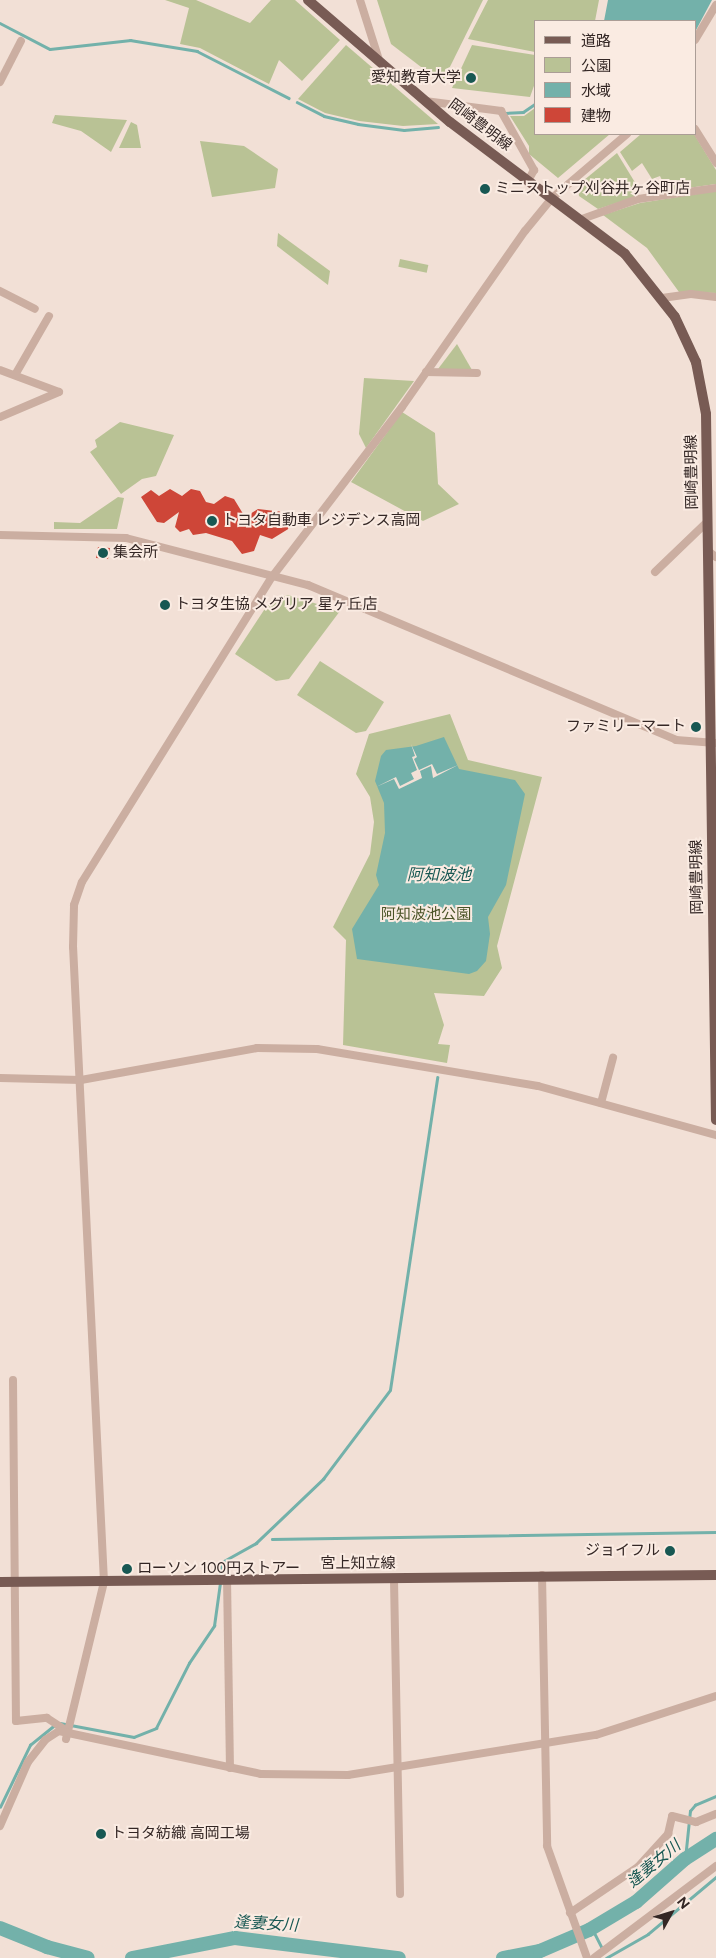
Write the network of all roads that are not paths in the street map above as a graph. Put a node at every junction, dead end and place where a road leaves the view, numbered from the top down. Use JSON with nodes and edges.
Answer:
{"nodes":[{"id":1,"x":308,"y":0,"type":"edge"},
{"id":2,"x":360,"y":0,"type":"edge"},
{"id":3,"x":716,"y":4,"type":"edge"},
{"id":4,"x":696,"y":38,"type":"edge"},
{"id":5,"x":21,"y":42,"type":"dead end"},
{"id":6,"x":380,"y":65,"type":"junction"},
{"id":7,"x":0,"y":82,"type":"edge"},
{"id":8,"x":425,"y":101,"type":"junction"},
{"id":9,"x":696,"y":130,"type":"edge"},
{"id":10,"x":626,"y":135,"type":"edge"},
{"id":11,"x":716,"y":163,"type":"edge"},
{"id":12,"x":528,"y":181,"type":"junction"},
{"id":13,"x":716,"y":188,"type":"edge"},
{"id":14,"x":552,"y":198,"type":"junction"},
{"id":15,"x":582,"y":218,"type":"junction"},
{"id":16,"x":0,"y":291,"type":"edge"},
{"id":17,"x":716,"y":297,"type":"edge"},
{"id":18,"x":662,"y":298,"type":"junction"},
{"id":19,"x":35,"y":309,"type":"dead end"},
{"id":20,"x":48,"y":316,"type":"dead end"},
{"id":21,"x":0,"y":370,"type":"edge"},
{"id":22,"x":426,"y":372,"type":"junction"},
{"id":23,"x":477,"y":373,"type":"dead end"},
{"id":24,"x":15,"y":375,"type":"junction"},
{"id":25,"x":0,"y":416,"type":"edge"},
{"id":26,"x":710,"y":515,"type":"edge"},
{"id":27,"x":0,"y":535,"type":"edge"},
{"id":28,"x":712,"y":554,"type":"edge"},
{"id":29,"x":655,"y":572,"type":"dead end"},
{"id":30,"x":272,"y":577,"type":"junction"},
{"id":31,"x":713,"y":692,"type":"edge"},
{"id":32,"x":713,"y":743,"type":"edge"},
{"id":33,"x":713,"y":805,"type":"edge"},
{"id":34,"x":715,"y":990,"type":"edge"},
{"id":35,"x":613,"y":1058,"type":"dead end"},
{"id":36,"x":0,"y":1078,"type":"edge"},
{"id":37,"x":81,"y":1080,"type":"junction"},
{"id":38,"x":601,"y":1103,"type":"junction"},
{"id":39,"x":716,"y":1120,"type":"edge"},
{"id":40,"x":716,"y":1135,"type":"edge"},
{"id":41,"x":13,"y":1380,"type":"dead end"},
{"id":42,"x":542,"y":1575,"type":"junction"},
{"id":43,"x":716,"y":1575,"type":"edge"},
{"id":44,"x":227,"y":1578,"type":"junction"},
{"id":45,"x":394,"y":1580,"type":"junction"},
{"id":46,"x":0,"y":1582,"type":"edge"},
{"id":47,"x":14,"y":1582,"type":"junction"},
{"id":48,"x":104,"y":1582,"type":"junction"},
{"id":49,"x":716,"y":1696,"type":"edge"},
{"id":50,"x":69,"y":1730,"type":"junction"},
{"id":51,"x":543,"y":1744,"type":"junction"},
{"id":52,"x":395,"y":1767,"type":"junction"},
{"id":53,"x":230,"y":1768,"type":"junction"},
{"id":54,"x":716,"y":1814,"type":"edge"},
{"id":55,"x":0,"y":1826,"type":"edge"},
{"id":56,"x":716,"y":1866,"type":"edge"},
{"id":57,"x":400,"y":1894,"type":"dead end"},
{"id":58,"x":570,"y":1913,"type":"junction"},
{"id":59,"x":586,"y":1956,"type":"edge"},
{"id":60,"x":594,"y":1958,"type":"edge"}],
"edges":[{"from":1,"to":6,"type":"main road","name":"岡崎豊明線"},
{"from":2,"to":6,"type":"street"},
{"from":3,"to":4,"type":"street"},
{"from":5,"to":7,"type":"street"},
{"from":6,"to":8,"type":"main road","name":"岡崎豊明線"},
{"from":8,"to":12,"type":"main road","name":"岡崎豊明線"},
{"from":8,"to":12,"type":"street"},
{"from":9,"to":11,"type":"street"},
{"from":10,"to":14,"type":"street"},
{"from":12,"to":14,"type":"main road","name":"岡崎豊明線"},
{"from":13,"to":15,"type":"street"},
{"from":14,"to":15,"type":"main road","name":"岡崎豊明線"},
{"from":14,"to":22,"type":"street"},
{"from":15,"to":18,"type":"main road","name":"岡崎豊明線"},
{"from":16,"to":19,"type":"street"},
{"from":17,"to":18,"type":"street"},
{"from":18,"to":26,"type":"main road","name":"岡崎豊明線"},
{"from":20,"to":24,"type":"street"},
{"from":21,"to":24,"type":"street"},
{"from":22,"to":23,"type":"street"},
{"from":22,"to":30,"type":"street"},
{"from":24,"to":25,"type":"street"},
{"from":26,"to":28,"type":"main road","name":"岡崎豊明線"},
{"from":26,"to":29,"type":"street"},
{"from":27,"to":30,"type":"street"},
{"from":28,"to":31,"type":"main road","name":"岡崎豊明線"},
{"from":30,"to":32,"type":"street"},
{"from":30,"to":37,"type":"street"},
{"from":31,"to":32,"type":"main road","name":"岡崎豊明線"},
{"from":32,"to":33,"type":"main road","name":"岡崎豊明線"},
{"from":33,"to":34,"type":"main road","name":"岡崎豊明線"},
{"from":34,"to":39,"type":"main road","name":"岡崎豊明線"},
{"from":35,"to":38,"type":"street"},
{"from":36,"to":37,"type":"street"},
{"from":37,"to":38,"type":"street"},
{"from":37,"to":48,"type":"street"},
{"from":38,"to":40,"type":"street"},
{"from":41,"to":47,"type":"street"},
{"from":42,"to":43,"type":"main road","name":"宮上知立線"},
{"from":42,"to":45,"type":"main road","name":"宮上知立線"},
{"from":42,"to":51,"type":"street"},
{"from":44,"to":45,"type":"main road","name":"宮上知立線"},
{"from":44,"to":48,"type":"main road","name":"宮上知立線"},
{"from":44,"to":53,"type":"street"},
{"from":45,"to":52,"type":"street"},
{"from":46,"to":47,"type":"main road","name":"宮上知立線"},
{"from":47,"to":48,"type":"main road","name":"宮上知立線"},
{"from":47,"to":50,"type":"street"},
{"from":48,"to":50,"type":"street"},
{"from":49,"to":51,"type":"street"},
{"from":50,"to":53,"type":"street"},
{"from":50,"to":55,"type":"street"},
{"from":51,"to":52,"type":"street"},
{"from":51,"to":58,"type":"street"},
{"from":52,"to":53,"type":"street"},
{"from":52,"to":57,"type":"street"},
{"from":54,"to":58,"type":"street"},
{"from":56,"to":60,"type":"street"},
{"from":58,"to":59,"type":"street"}]}
